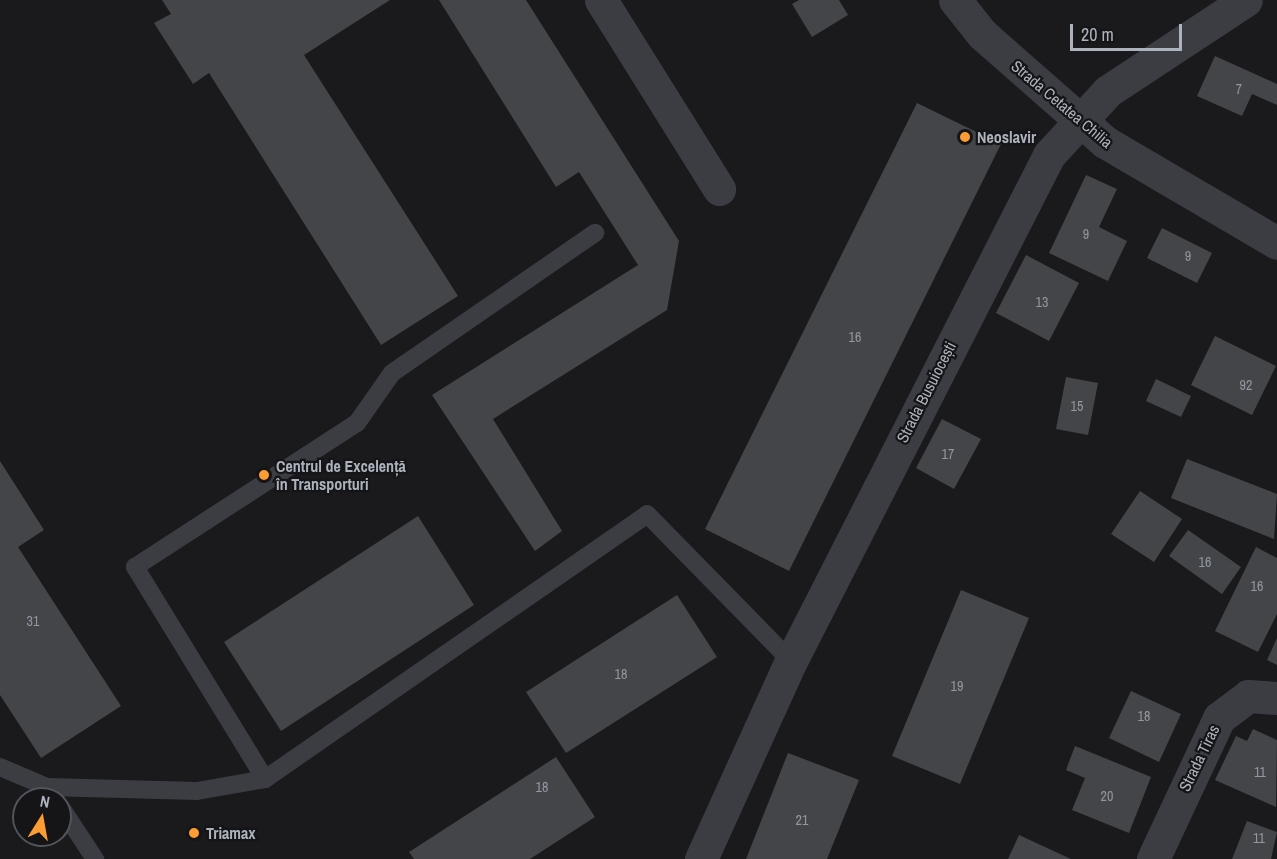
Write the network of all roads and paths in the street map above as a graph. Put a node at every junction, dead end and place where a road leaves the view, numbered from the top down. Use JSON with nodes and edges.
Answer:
{"nodes":[{"id":1,"x":600,"y":0,"type":"edge"},
{"id":2,"x":955,"y":0,"type":"edge"},
{"id":3,"x":1246,"y":0,"type":"edge"},
{"id":4,"x":1078,"y":120,"type":"junction"},
{"id":5,"x":719,"y":189,"type":"dead end"},
{"id":6,"x":595,"y":233,"type":"dead end"},
{"id":7,"x":1277,"y":243,"type":"edge"},
{"id":8,"x":791,"y":661,"type":"junction"},
{"id":9,"x":1277,"y":698,"type":"edge"},
{"id":10,"x":0,"y":768,"type":"edge"},
{"id":11,"x":265,"y":779,"type":"junction"},
{"id":12,"x":39,"y":787,"type":"edge"},
{"id":13,"x":72,"y":793,"type":"edge"},
{"id":14,"x":72,"y":824,"type":"edge"},
{"id":15,"x":95,"y":859,"type":"edge"},
{"id":16,"x":701,"y":859,"type":"edge"},
{"id":17,"x":1153,"y":859,"type":"edge"}],
"edges":[{"from":1,"to":5,"type":"street"},
{"from":2,"to":4,"type":"street","name":"Strada Cetatea Chilia"},
{"from":3,"to":4,"type":"street","name":"Strada Busuiocești"},
{"from":4,"to":7,"type":"street","name":"Strada Cetatea Chilia"},
{"from":4,"to":8,"type":"street","name":"Strada Busuiocești"},
{"from":6,"to":11,"type":"lane"},
{"from":8,"to":11,"type":"lane"},
{"from":8,"to":16,"type":"street","name":"Strada Busuiocești"},
{"from":9,"to":17,"type":"street","name":"Strada Tiras"},
{"from":10,"to":12,"type":"lane"},
{"from":11,"to":13,"type":"lane"},
{"from":14,"to":15,"type":"lane"}]}
